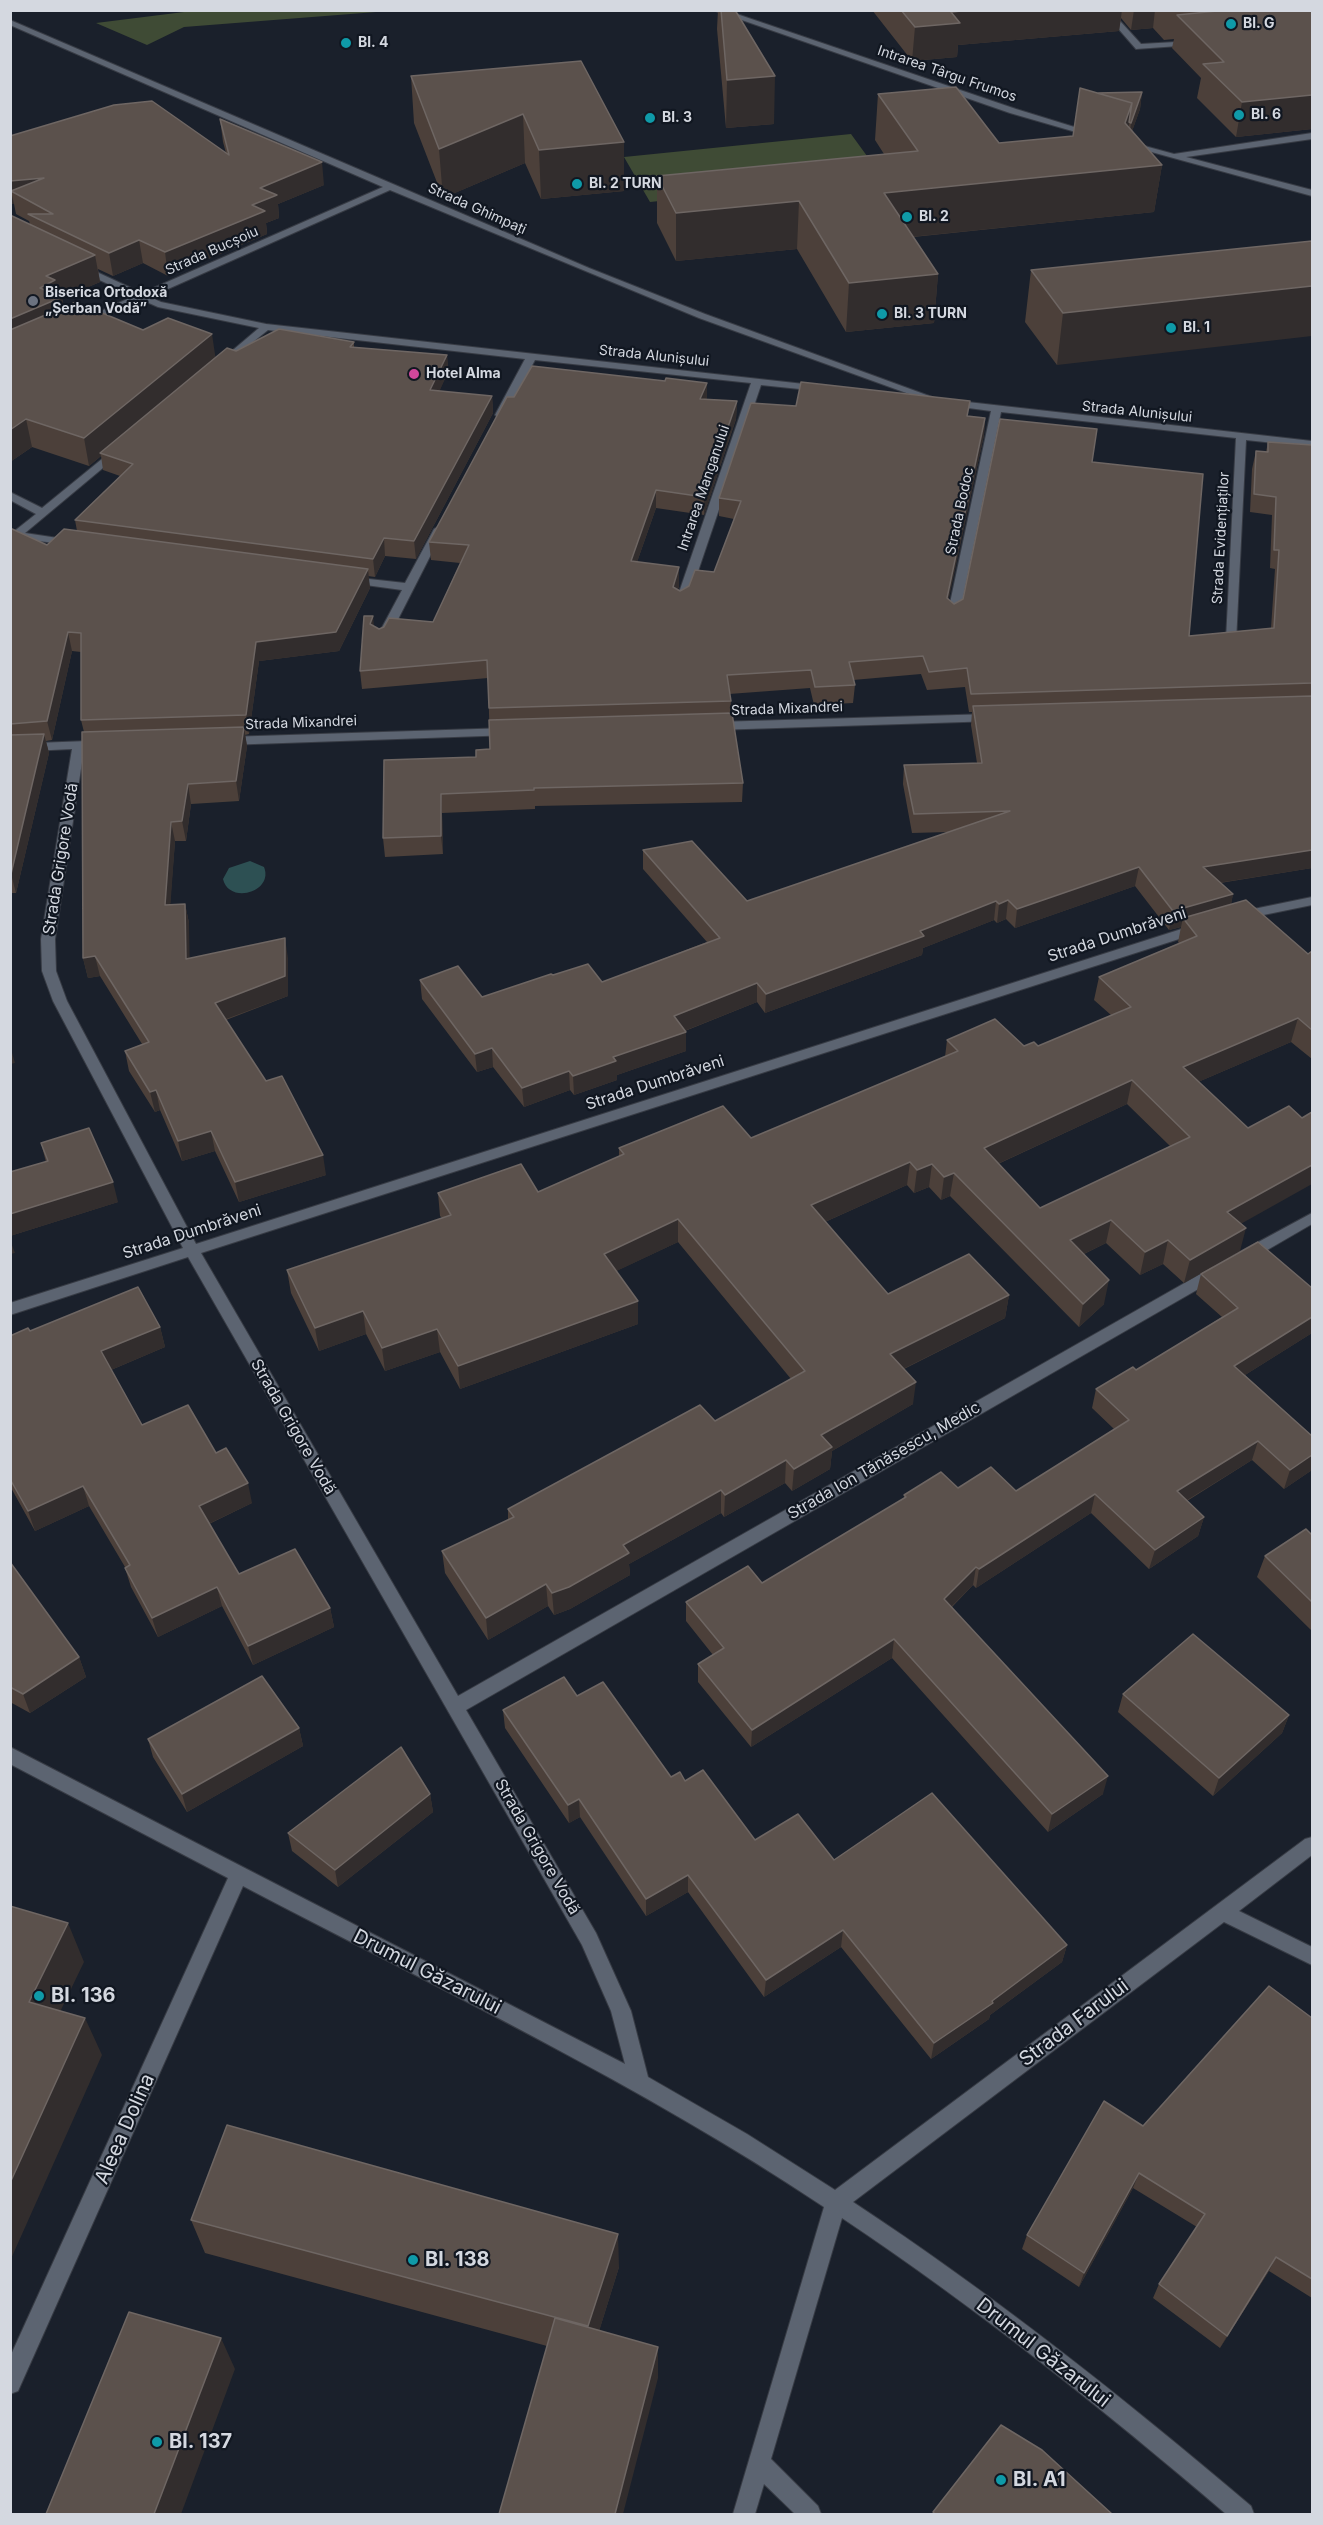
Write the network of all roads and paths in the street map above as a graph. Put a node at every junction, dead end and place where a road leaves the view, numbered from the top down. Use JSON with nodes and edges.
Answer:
{"nodes":[{"id":1,"x":717,"y":10,"type":"edge"},
{"id":2,"x":1105,"y":10,"type":"edge"},
{"id":3,"x":10,"y":22,"type":"edge"},
{"id":4,"x":1208,"y":41,"type":"edge"},
{"id":5,"x":1312,"y":136,"type":"edge"},
{"id":6,"x":1103,"y":137,"type":"edge"},
{"id":7,"x":1125,"y":144,"type":"edge"},
{"id":8,"x":1170,"y":157,"type":"junction"},
{"id":9,"x":391,"y":187,"type":"junction"},
{"id":10,"x":1312,"y":193,"type":"edge"},
{"id":11,"x":75,"y":265,"type":"edge"},
{"id":12,"x":139,"y":297,"type":"junction"},
{"id":13,"x":72,"y":327,"type":"edge"},
{"id":14,"x":266,"y":327,"type":"junction"},
{"id":15,"x":531,"y":357,"type":"junction"},
{"id":16,"x":211,"y":373,"type":"edge"},
{"id":17,"x":757,"y":381,"type":"junction"},
{"id":18,"x":826,"y":389,"type":"edge"},
{"id":19,"x":883,"y":395,"type":"edge"},
{"id":20,"x":941,"y":402,"type":"junction"},
{"id":21,"x":996,"y":410,"type":"junction"},
{"id":22,"x":496,"y":422,"type":"edge"},
{"id":23,"x":1241,"y":436,"type":"junction"},
{"id":24,"x":1312,"y":444,"type":"edge"},
{"id":25,"x":123,"y":447,"type":"edge"},
{"id":26,"x":10,"y":495,"type":"edge"},
{"id":27,"x":43,"y":513,"type":"junction"},
{"id":28,"x":446,"y":515,"type":"edge"},
{"id":29,"x":13,"y":538,"type":"edge"},
{"id":30,"x":87,"y":545,"type":"edge"},
{"id":31,"x":336,"y":578,"type":"edge"},
{"id":32,"x":407,"y":587,"type":"junction"},
{"id":33,"x":681,"y":604,"type":"edge"},
{"id":34,"x":952,"y":617,"type":"edge"},
{"id":35,"x":1232,"y":640,"type":"edge"},
{"id":36,"x":380,"y":642,"type":"edge"},
{"id":37,"x":1009,"y":717,"type":"edge"},
{"id":38,"x":699,"y":726,"type":"edge"},
{"id":39,"x":520,"y":732,"type":"edge"},
{"id":40,"x":210,"y":741,"type":"edge"},
{"id":41,"x":103,"y":745,"type":"edge"},
{"id":42,"x":80,"y":746,"type":"junction"},
{"id":43,"x":10,"y":748,"type":"edge"},
{"id":44,"x":1312,"y":901,"type":"edge"},
{"id":45,"x":1312,"y":1218,"type":"edge"},
{"id":46,"x":192,"y":1251,"type":"junction"},
{"id":47,"x":10,"y":1309,"type":"edge"},
{"id":48,"x":456,"y":1706,"type":"junction"},
{"id":49,"x":10,"y":1755,"type":"edge"},
{"id":50,"x":1312,"y":1845,"type":"edge"},
{"id":51,"x":239,"y":1874,"type":"junction"},
{"id":52,"x":1222,"y":1912,"type":"junction"},
{"id":53,"x":1312,"y":1956,"type":"edge"},
{"id":54,"x":640,"y":2084,"type":"junction"},
{"id":55,"x":836,"y":2202,"type":"junction"},
{"id":56,"x":10,"y":2383,"type":"edge"},
{"id":57,"x":759,"y":2463,"type":"junction"},
{"id":58,"x":744,"y":2514,"type":"edge"},
{"id":59,"x":810,"y":2514,"type":"edge"},
{"id":60,"x":1243,"y":2514,"type":"edge"}],
"edges":[{"from":1,"to":6,"type":"street","name":"Intrarea Târgu Frumos"},
{"from":2,"to":4,"type":"street"},
{"from":3,"to":9,"type":"street","name":"Strada Ghimpați"},
{"from":5,"to":8,"type":"street"},
{"from":7,"to":8,"type":"street"},
{"from":8,"to":10,"type":"street"},
{"from":9,"to":12,"type":"street","name":"Strada Bucșoiu"},
{"from":9,"to":20,"type":"street","name":"Strada Ghimpați"},
{"from":11,"to":12,"type":"street","name":"Strada Alunișului"},
{"from":12,"to":13,"type":"street","name":"Strada Bucșoiu"},
{"from":12,"to":14,"type":"street","name":"Strada Alunișului"},
{"from":14,"to":15,"type":"street","name":"Strada Alunișului"},
{"from":14,"to":16,"type":"street"},
{"from":15,"to":17,"type":"street","name":"Strada Alunișului"},
{"from":15,"to":22,"type":"street"},
{"from":17,"to":18,"type":"street","name":"Strada Alunișului"},
{"from":17,"to":33,"type":"street","name":"Intrarea Manganului"},
{"from":19,"to":20,"type":"street","name":"Strada Alunișului"},
{"from":20,"to":21,"type":"street","name":"Strada Alunișului"},
{"from":21,"to":23,"type":"street","name":"Strada Alunișului"},
{"from":21,"to":34,"type":"street","name":"Strada Bodoc"},
{"from":23,"to":24,"type":"street","name":"Strada Alunișului"},
{"from":23,"to":35,"type":"street","name":"Strada Evidențiaților"},
{"from":25,"to":27,"type":"street"},
{"from":26,"to":27,"type":"street"},
{"from":27,"to":29,"type":"street"},
{"from":28,"to":32,"type":"street"},
{"from":29,"to":30,"type":"street"},
{"from":31,"to":32,"type":"street"},
{"from":32,"to":36,"type":"street"},
{"from":37,"to":38,"type":"street","name":"Strada Mixandrei"},
{"from":39,"to":40,"type":"street","name":"Strada Mixandrei"},
{"from":41,"to":42,"type":"street"},
{"from":42,"to":43,"type":"street"},
{"from":42,"to":46,"type":"street","name":"Strada Grigore Vodă"},
{"from":44,"to":46,"type":"street","name":"Strada Dumbrăveni"},
{"from":45,"to":48,"type":"street","name":"Strada Ion Tănăsescu, Medic"},
{"from":46,"to":47,"type":"street","name":"Strada Dumbrăveni"},
{"from":46,"to":48,"type":"street","name":"Strada Grigore Vodă"},
{"from":48,"to":54,"type":"street","name":"Strada Grigore Vodă"},
{"from":49,"to":51,"type":"street","name":"Drumul Găzarului"},
{"from":50,"to":52,"type":"street","name":"Strada Farului"},
{"from":51,"to":54,"type":"street","name":"Drumul Găzarului"},
{"from":51,"to":56,"type":"street","name":"Aleea Dolina"},
{"from":52,"to":53,"type":"street"},
{"from":52,"to":55,"type":"street","name":"Strada Farului"},
{"from":54,"to":55,"type":"street","name":"Drumul Găzarului"},
{"from":55,"to":57,"type":"street"},
{"from":55,"to":60,"type":"street","name":"Drumul Găzarului"},
{"from":57,"to":58,"type":"street"},
{"from":57,"to":59,"type":"street"}]}
